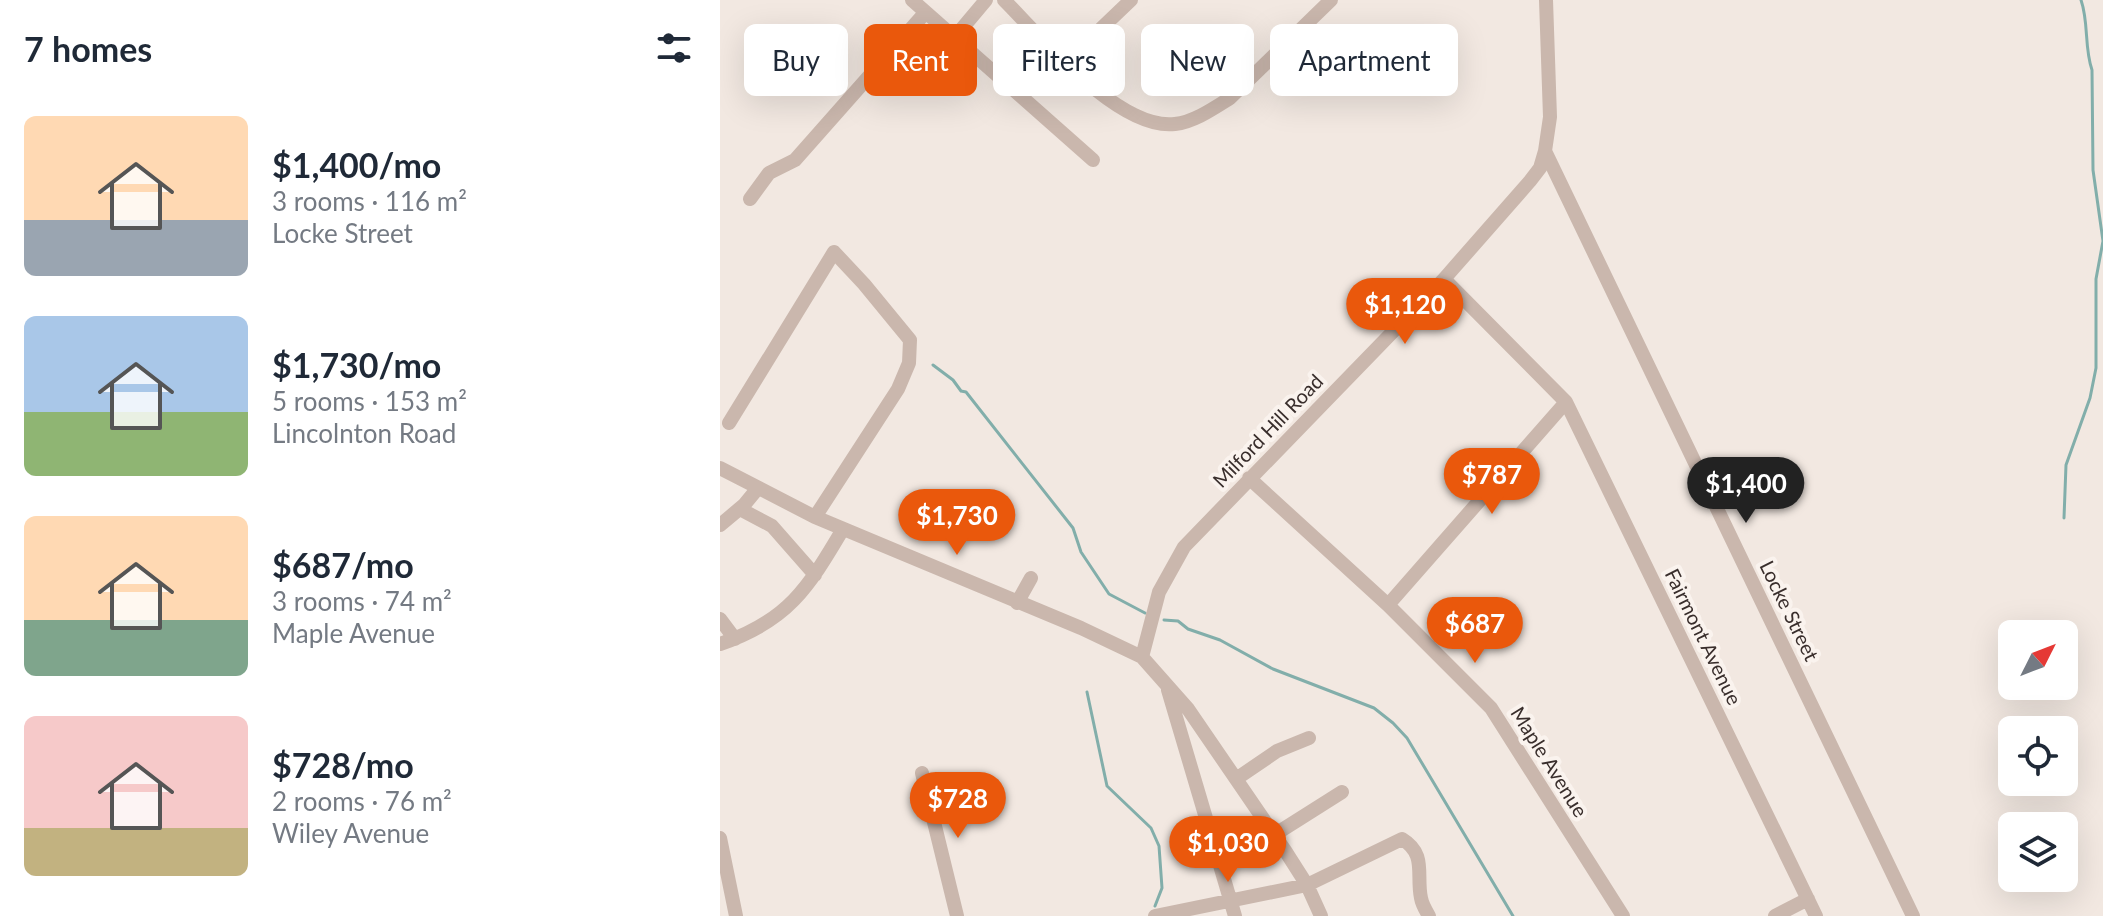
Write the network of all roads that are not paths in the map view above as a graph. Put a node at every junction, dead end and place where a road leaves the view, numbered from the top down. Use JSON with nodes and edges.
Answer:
{"nodes":[{"id":1,"x":912,"y":0,"type":"edge"},
{"id":2,"x":986,"y":0,"type":"edge"},
{"id":3,"x":1004,"y":0,"type":"edge"},
{"id":4,"x":1131,"y":0,"type":"edge"},
{"id":5,"x":1331,"y":0,"type":"edge"},
{"id":6,"x":1546,"y":0,"type":"edge"},
{"id":7,"x":925,"y":13,"type":"junction"},
{"id":8,"x":938,"y":24,"type":"edge"},
{"id":9,"x":966,"y":24,"type":"edge"},
{"id":10,"x":1028,"y":24,"type":"edge"},
{"id":11,"x":1106,"y":24,"type":"edge"},
{"id":12,"x":977,"y":58,"type":"edge"},
{"id":13,"x":1102,"y":96,"type":"edge"},
{"id":14,"x":1545,"y":151,"type":"junction"},
{"id":15,"x":1093,"y":160,"type":"dead end"},
{"id":16,"x":750,"y":199,"type":"dead end"},
{"id":17,"x":1444,"y":279,"type":"junction"},
{"id":18,"x":1566,"y":402,"type":"junction"},
{"id":19,"x":729,"y":423,"type":"dead end"},
{"id":20,"x":720,"y":468,"type":"edge"},
{"id":21,"x":1249,"y":478,"type":"junction"},
{"id":22,"x":758,"y":488,"type":"junction"},
{"id":23,"x":740,"y":509,"type":"junction"},
{"id":24,"x":815,"y":517,"type":"junction"},
{"id":25,"x":720,"y":525,"type":"edge"},
{"id":26,"x":843,"y":529,"type":"junction"},
{"id":27,"x":815,"y":575,"type":"junction"},
{"id":28,"x":1031,"y":578,"type":"dead end"},
{"id":29,"x":1017,"y":603,"type":"junction"},
{"id":30,"x":1388,"y":605,"type":"junction"},
{"id":31,"x":720,"y":619,"type":"edge"},
{"id":32,"x":735,"y":639,"type":"junction"},
{"id":33,"x":720,"y":644,"type":"edge"},
{"id":34,"x":1142,"y":657,"type":"junction"},
{"id":35,"x":1166,"y":682,"type":"junction"},
{"id":36,"x":1309,"y":738,"type":"dead end"},
{"id":37,"x":922,"y":773,"type":"dead end"},
{"id":38,"x":1236,"y":779,"type":"junction"},
{"id":39,"x":1342,"y":792,"type":"dead end"},
{"id":40,"x":1274,"y":835,"type":"junction"},
{"id":41,"x":720,"y":838,"type":"edge"},
{"id":42,"x":1307,"y":885,"type":"junction"},
{"id":43,"x":1808,"y":899,"type":"junction"},
{"id":44,"x":1232,"y":909,"type":"edge"},
{"id":45,"x":736,"y":916,"type":"edge"},
{"id":46,"x":957,"y":916,"type":"edge"},
{"id":47,"x":1155,"y":916,"type":"edge"},
{"id":48,"x":1321,"y":916,"type":"edge"},
{"id":49,"x":1429,"y":916,"type":"edge"},
{"id":50,"x":1623,"y":916,"type":"edge"},
{"id":51,"x":1775,"y":916,"type":"edge"},
{"id":52,"x":1816,"y":916,"type":"edge"},
{"id":53,"x":1913,"y":916,"type":"edge"}],
"edges":[{"from":1,"to":7,"type":"street"},
{"from":2,"to":9,"type":"street"},
{"from":3,"to":10,"type":"street"},
{"from":4,"to":11,"type":"street"},
{"from":5,"to":13,"type":"street"},
{"from":6,"to":14,"type":"street","name":"Milford Hill Road"},
{"from":7,"to":8,"type":"street"},
{"from":7,"to":16,"type":"street"},
{"from":12,"to":15,"type":"street"},
{"from":14,"to":17,"type":"street","name":"Milford Hill Road"},
{"from":14,"to":53,"type":"street","name":"Locke Street"},
{"from":17,"to":18,"type":"street","name":"Fairmont Avenue"},
{"from":17,"to":21,"type":"street","name":"Milford Hill Road"},
{"from":18,"to":30,"type":"street"},
{"from":18,"to":43,"type":"street","name":"Fairmont Avenue"},
{"from":19,"to":24,"type":"street"},
{"from":20,"to":22,"type":"street"},
{"from":21,"to":30,"type":"street","name":"Maple Avenue"},
{"from":21,"to":34,"type":"street","name":"Milford Hill Road"},
{"from":22,"to":23,"type":"street"},
{"from":22,"to":24,"type":"street"},
{"from":23,"to":25,"type":"street"},
{"from":23,"to":27,"type":"street"},
{"from":24,"to":26,"type":"street"},
{"from":26,"to":27,"type":"street"},
{"from":26,"to":29,"type":"street"},
{"from":27,"to":32,"type":"street"},
{"from":28,"to":29,"type":"street"},
{"from":29,"to":34,"type":"street"},
{"from":30,"to":50,"type":"street","name":"Maple Avenue"},
{"from":31,"to":32,"type":"street"},
{"from":32,"to":33,"type":"street"},
{"from":34,"to":35,"type":"street"},
{"from":35,"to":38,"type":"street"},
{"from":35,"to":44,"type":"street"},
{"from":36,"to":38,"type":"street"},
{"from":37,"to":46,"type":"street"},
{"from":38,"to":40,"type":"street"},
{"from":39,"to":40,"type":"street"},
{"from":40,"to":42,"type":"street"},
{"from":41,"to":45,"type":"street"},
{"from":42,"to":44,"type":"street"},
{"from":42,"to":48,"type":"street"},
{"from":42,"to":49,"type":"street"},
{"from":43,"to":51,"type":"street"},
{"from":43,"to":52,"type":"street","name":"Fairmont Avenue"},
{"from":44,"to":47,"type":"street"}]}
